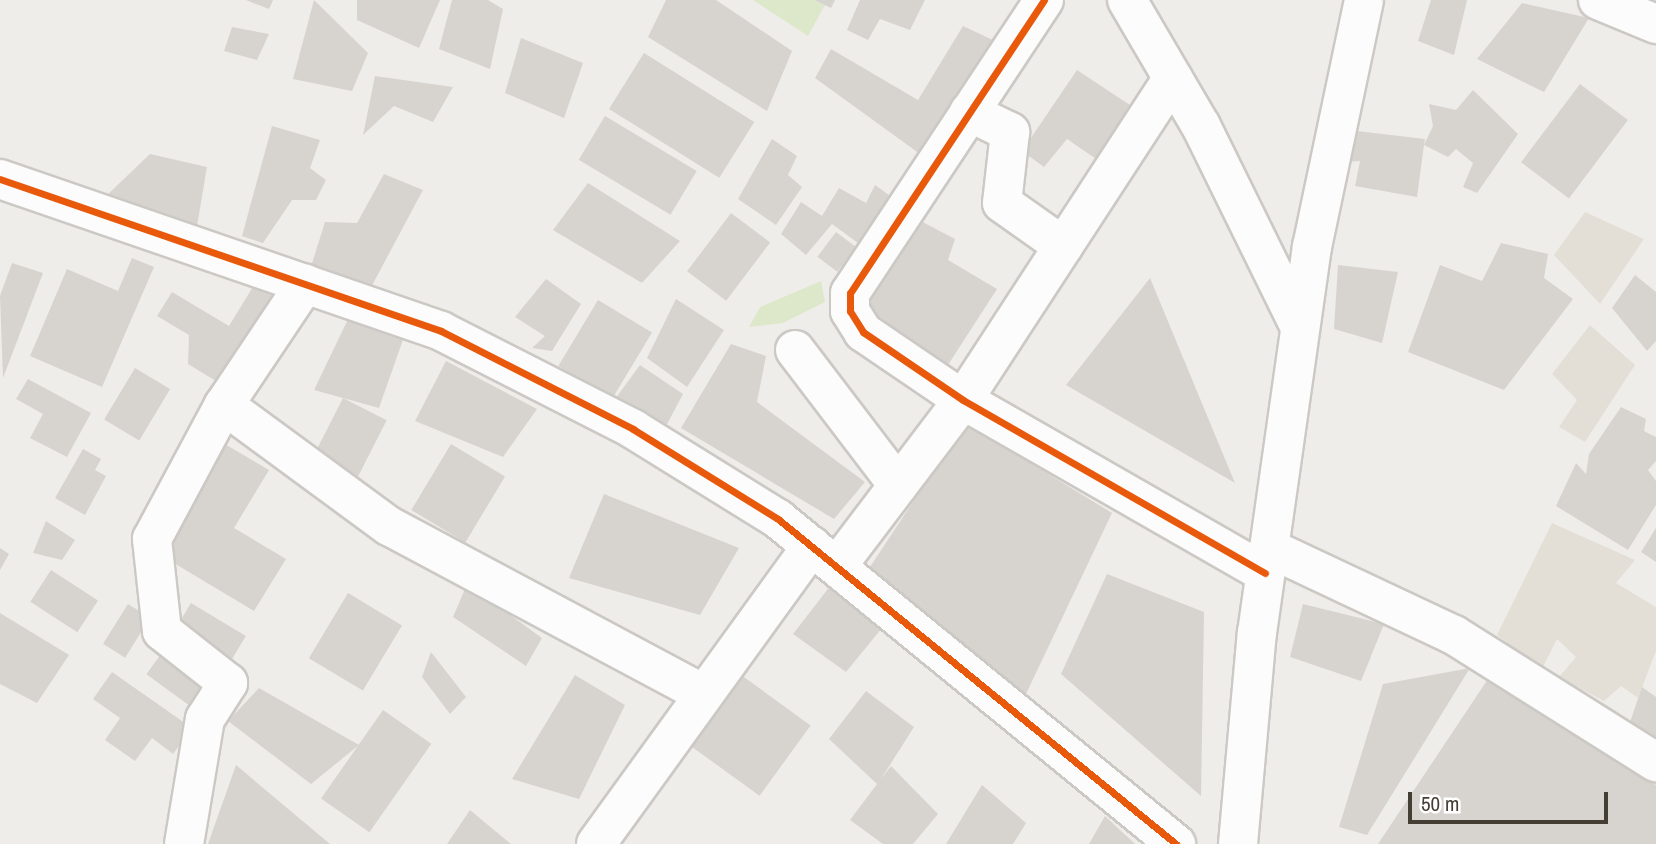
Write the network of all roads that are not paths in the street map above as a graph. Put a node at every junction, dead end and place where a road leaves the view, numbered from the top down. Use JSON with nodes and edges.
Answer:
{"nodes":[{"id":1,"x":1044,"y":0,"type":"edge"},
{"id":2,"x":1127,"y":0,"type":"edge"},
{"id":3,"x":1364,"y":0,"type":"edge"},
{"id":4,"x":1598,"y":0,"type":"edge"},
{"id":5,"x":1656,"y":24,"type":"edge"},
{"id":6,"x":1172,"y":78,"type":"junction"},
{"id":7,"x":970,"y":112,"type":"junction"},
{"id":8,"x":0,"y":179,"type":"edge"},
{"id":9,"x":1063,"y":246,"type":"junction"},
{"id":10,"x":305,"y":284,"type":"junction"},
{"id":11,"x":1300,"y":327,"type":"junction"},
{"id":12,"x":795,"y":350,"type":"dead end"},
{"id":13,"x":963,"y":400,"type":"junction"},
{"id":14,"x":224,"y":405,"type":"junction"},
{"id":15,"x":898,"y":485,"type":"junction"},
{"id":16,"x":824,"y":556,"type":"junction"},
{"id":17,"x":1267,"y":561,"type":"junction"},
{"id":18,"x":702,"y":694,"type":"junction"},
{"id":19,"x":1656,"y":762,"type":"edge"},
{"id":20,"x":184,"y":844,"type":"edge"},
{"id":21,"x":596,"y":844,"type":"edge"},
{"id":22,"x":1177,"y":844,"type":"edge"},
{"id":23,"x":1238,"y":844,"type":"edge"}],
"edges":[{"from":1,"to":7,"type":"street"},
{"from":2,"to":6,"type":"street"},
{"from":3,"to":11,"type":"street"},
{"from":4,"to":5,"type":"street"},
{"from":6,"to":9,"type":"street"},
{"from":6,"to":11,"type":"street"},
{"from":7,"to":9,"type":"street"},
{"from":7,"to":13,"type":"street"},
{"from":8,"to":10,"type":"street"},
{"from":9,"to":13,"type":"street"},
{"from":10,"to":14,"type":"street"},
{"from":10,"to":16,"type":"street"},
{"from":11,"to":17,"type":"street"},
{"from":12,"to":15,"type":"street"},
{"from":13,"to":15,"type":"street"},
{"from":13,"to":17,"type":"street"},
{"from":14,"to":18,"type":"street"},
{"from":14,"to":20,"type":"street"},
{"from":15,"to":16,"type":"street"},
{"from":16,"to":18,"type":"street"},
{"from":16,"to":22,"type":"street"},
{"from":17,"to":19,"type":"street"},
{"from":17,"to":23,"type":"street"},
{"from":18,"to":21,"type":"street"}]}
